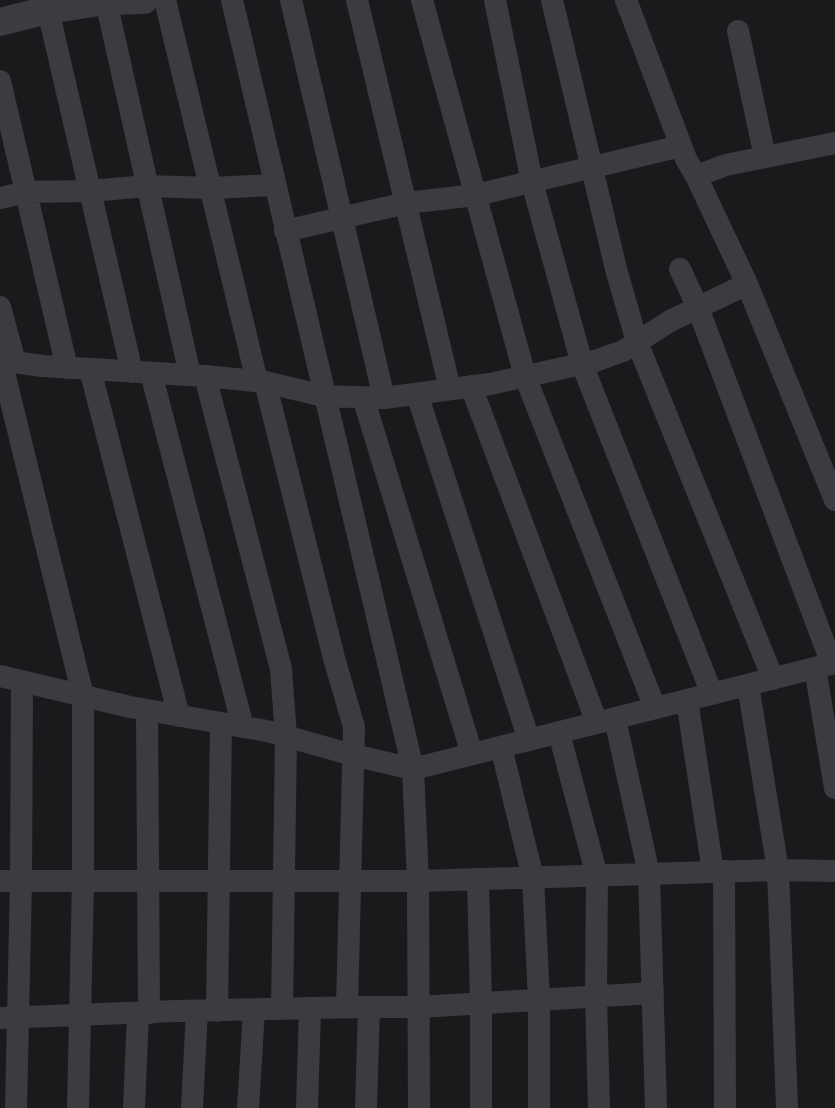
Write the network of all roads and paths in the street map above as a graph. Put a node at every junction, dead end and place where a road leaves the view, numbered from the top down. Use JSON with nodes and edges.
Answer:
{"nodes":[{"id":1,"x":139,"y":0,"type":"edge"},
{"id":2,"x":144,"y":0,"type":"edge"},
{"id":3,"x":165,"y":0,"type":"edge"},
{"id":4,"x":232,"y":0,"type":"edge"},
{"id":5,"x":291,"y":0,"type":"edge"},
{"id":6,"x":357,"y":0,"type":"edge"},
{"id":7,"x":422,"y":0,"type":"edge"},
{"id":8,"x":495,"y":0,"type":"edge"},
{"id":9,"x":552,"y":0,"type":"edge"},
{"id":10,"x":626,"y":0,"type":"edge"},
{"id":11,"x":106,"y":1,"type":"junction"},
{"id":12,"x":54,"y":6,"type":"edge"},
{"id":13,"x":0,"y":22,"type":"edge"},
{"id":14,"x":738,"y":32,"type":"dead end"},
{"id":15,"x":0,"y":81,"type":"edge"},
{"id":16,"x":835,"y":143,"type":"edge"},
{"id":17,"x":681,"y":146,"type":"junction"},
{"id":18,"x":765,"y":157,"type":"junction"},
{"id":19,"x":592,"y":168,"type":"junction"},
{"id":20,"x":696,"y":176,"type":"junction"},
{"id":21,"x":532,"y":182,"type":"junction"},
{"id":22,"x":275,"y":185,"type":"junction"},
{"id":23,"x":147,"y":186,"type":"junction"},
{"id":24,"x":211,"y":188,"type":"junction"},
{"id":25,"x":90,"y":191,"type":"junction"},
{"id":26,"x":26,"y":192,"type":"junction"},
{"id":27,"x":476,"y":194,"type":"junction"},
{"id":28,"x":0,"y":198,"type":"edge"},
{"id":29,"x":406,"y":203,"type":"junction"},
{"id":30,"x":343,"y":218,"type":"junction"},
{"id":31,"x":285,"y":231,"type":"junction"},
{"id":32,"x":680,"y":270,"type":"dead end"},
{"id":33,"x":747,"y":284,"type":"junction"},
{"id":34,"x":0,"y":307,"type":"edge"},
{"id":35,"x":698,"y":308,"type":"junction"},
{"id":36,"x":637,"y":342,"type":"junction"},
{"id":37,"x":5,"y":361,"type":"edge"},
{"id":38,"x":582,"y":364,"type":"junction"},
{"id":39,"x":67,"y":368,"type":"junction"},
{"id":40,"x":90,"y":369,"type":"junction"},
{"id":41,"x":142,"y":372,"type":"junction"},
{"id":42,"x":197,"y":376,"type":"junction"},
{"id":43,"x":524,"y":376,"type":"junction"},
{"id":44,"x":261,"y":381,"type":"junction"},
{"id":45,"x":461,"y":388,"type":"junction"},
{"id":46,"x":417,"y":394,"type":"junction"},
{"id":47,"x":324,"y":396,"type":"junction"},
{"id":48,"x":373,"y":398,"type":"junction"},
{"id":49,"x":835,"y":500,"type":"edge"},
{"id":50,"x":827,"y":665,"type":"edge"},
{"id":51,"x":0,"y":676,"type":"edge"},
{"id":52,"x":772,"y":679,"type":"junction"},
{"id":53,"x":22,"y":682,"type":"junction"},
{"id":54,"x":748,"y":685,"type":"junction"},
{"id":55,"x":712,"y":694,"type":"junction"},
{"id":56,"x":83,"y":696,"type":"junction"},
{"id":57,"x":687,"y":700,"type":"junction"},
{"id":58,"x":656,"y":708,"type":"junction"},
{"id":59,"x":147,"y":710,"type":"junction"},
{"id":60,"x":179,"y":716,"type":"junction"},
{"id":61,"x":606,"y":721,"type":"junction"},
{"id":62,"x":232,"y":725,"type":"junction"},
{"id":63,"x":559,"y":733,"type":"junction"},
{"id":64,"x":286,"y":736,"type":"junction"},
{"id":65,"x":529,"y":740,"type":"junction"},
{"id":66,"x":501,"y":747,"type":"junction"},
{"id":67,"x":472,"y":754,"type":"junction"},
{"id":68,"x":353,"y":755,"type":"junction"},
{"id":69,"x":413,"y":769,"type":"junction"},
{"id":70,"x":835,"y":788,"type":"edge"},
{"id":71,"x":778,"y":870,"type":"junction"},
{"id":72,"x":835,"y":871,"type":"edge"},
{"id":73,"x":718,"y":872,"type":"junction"},
{"id":74,"x":649,"y":874,"type":"junction"},
{"id":75,"x":597,"y":876,"type":"junction"},
{"id":76,"x":533,"y":878,"type":"junction"},
{"id":77,"x":478,"y":879,"type":"junction"},
{"id":78,"x":11,"y":881,"type":"edge"},
{"id":79,"x":84,"y":881,"type":"junction"},
{"id":80,"x":148,"y":881,"type":"junction"},
{"id":81,"x":218,"y":881,"type":"junction"},
{"id":82,"x":283,"y":881,"type":"junction"},
{"id":83,"x":418,"y":881,"type":"junction"},
{"id":84,"x":349,"y":882,"type":"junction"},
{"id":85,"x":653,"y":993,"type":"junction"},
{"id":86,"x":596,"y":996,"type":"junction"},
{"id":87,"x":539,"y":999,"type":"junction"},
{"id":88,"x":481,"y":1003,"type":"junction"},
{"id":89,"x":346,"y":1007,"type":"junction"},
{"id":90,"x":369,"y":1007,"type":"junction"},
{"id":91,"x":419,"y":1007,"type":"junction"},
{"id":92,"x":310,"y":1008,"type":"junction"},
{"id":93,"x":282,"y":1009,"type":"junction"},
{"id":94,"x":254,"y":1010,"type":"junction"},
{"id":95,"x":207,"y":1011,"type":"junction"},
{"id":96,"x":144,"y":1013,"type":"junction"},
{"id":97,"x":81,"y":1015,"type":"junction"},
{"id":98,"x":8,"y":1018,"type":"edge"},
{"id":99,"x":16,"y":1108,"type":"edge"},
{"id":100,"x":78,"y":1108,"type":"edge"},
{"id":101,"x":134,"y":1108,"type":"edge"},
{"id":102,"x":192,"y":1108,"type":"edge"},
{"id":103,"x":248,"y":1108,"type":"edge"},
{"id":104,"x":307,"y":1108,"type":"edge"},
{"id":105,"x":366,"y":1108,"type":"edge"},
{"id":106,"x":419,"y":1108,"type":"edge"},
{"id":107,"x":481,"y":1108,"type":"edge"},
{"id":108,"x":539,"y":1108,"type":"edge"},
{"id":109,"x":598,"y":1108,"type":"edge"},
{"id":110,"x":656,"y":1108,"type":"edge"},
{"id":111,"x":725,"y":1108,"type":"edge"},
{"id":112,"x":788,"y":1108,"type":"edge"}],
"edges":[{"from":1,"to":2,"type":"street"},
{"from":1,"to":11,"type":"street"},
{"from":3,"to":24,"type":"street"},
{"from":4,"to":22,"type":"street"},
{"from":5,"to":30,"type":"street"},
{"from":6,"to":29,"type":"street"},
{"from":7,"to":27,"type":"street"},
{"from":8,"to":21,"type":"street"},
{"from":9,"to":19,"type":"street"},
{"from":10,"to":17,"type":"street"},
{"from":11,"to":12,"type":"street"},
{"from":11,"to":23,"type":"street"},
{"from":12,"to":13,"type":"street"},
{"from":12,"to":25,"type":"street"},
{"from":14,"to":18,"type":"street"},
{"from":15,"to":26,"type":"street"},
{"from":16,"to":18,"type":"street"},
{"from":17,"to":19,"type":"street"},
{"from":17,"to":20,"type":"street"},
{"from":18,"to":20,"type":"street"},
{"from":19,"to":21,"type":"street"},
{"from":19,"to":36,"type":"street"},
{"from":20,"to":33,"type":"street"},
{"from":21,"to":27,"type":"street"},
{"from":21,"to":38,"type":"street"},
{"from":22,"to":24,"type":"street"},
{"from":22,"to":31,"type":"street"},
{"from":23,"to":24,"type":"street"},
{"from":23,"to":25,"type":"street"},
{"from":23,"to":42,"type":"street"},
{"from":24,"to":44,"type":"street"},
{"from":25,"to":26,"type":"street"},
{"from":25,"to":41,"type":"street"},
{"from":26,"to":28,"type":"street"},
{"from":26,"to":39,"type":"street"},
{"from":27,"to":29,"type":"street"},
{"from":27,"to":43,"type":"street"},
{"from":29,"to":30,"type":"street"},
{"from":29,"to":45,"type":"street"},
{"from":30,"to":31,"type":"street"},
{"from":30,"to":48,"type":"street"},
{"from":31,"to":47,"type":"street"},
{"from":32,"to":35,"type":"street"},
{"from":33,"to":35,"type":"street"},
{"from":33,"to":49,"type":"street"},
{"from":34,"to":37,"type":"street"},
{"from":35,"to":36,"type":"street"},
{"from":35,"to":50,"type":"street"},
{"from":36,"to":38,"type":"street"},
{"from":36,"to":52,"type":"street"},
{"from":37,"to":39,"type":"street"},
{"from":37,"to":56,"type":"street"},
{"from":38,"to":43,"type":"street"},
{"from":38,"to":55,"type":"street"},
{"from":39,"to":40,"type":"street"},
{"from":40,"to":41,"type":"street"},
{"from":40,"to":60,"type":"street"},
{"from":41,"to":42,"type":"street"},
{"from":41,"to":62,"type":"street"},
{"from":42,"to":44,"type":"street"},
{"from":42,"to":64,"type":"street"},
{"from":43,"to":45,"type":"street"},
{"from":43,"to":58,"type":"street"},
{"from":44,"to":47,"type":"street"},
{"from":44,"to":68,"type":"street"},
{"from":45,"to":46,"type":"street"},
{"from":45,"to":61,"type":"street"},
{"from":46,"to":48,"type":"street"},
{"from":46,"to":65,"type":"street"},
{"from":47,"to":48,"type":"street"},
{"from":47,"to":69,"type":"street"},
{"from":48,"to":67,"type":"street"},
{"from":50,"to":52,"type":"street"},
{"from":50,"to":70,"type":"street"},
{"from":51,"to":53,"type":"street"},
{"from":52,"to":54,"type":"street"},
{"from":53,"to":56,"type":"street"},
{"from":53,"to":78,"type":"street"},
{"from":54,"to":55,"type":"street"},
{"from":54,"to":71,"type":"street"},
{"from":55,"to":57,"type":"street"},
{"from":56,"to":59,"type":"street"},
{"from":56,"to":79,"type":"street"},
{"from":57,"to":58,"type":"street"},
{"from":57,"to":73,"type":"street"},
{"from":58,"to":61,"type":"street"},
{"from":59,"to":60,"type":"street"},
{"from":59,"to":80,"type":"street"},
{"from":60,"to":62,"type":"street"},
{"from":61,"to":63,"type":"street"},
{"from":61,"to":74,"type":"street"},
{"from":62,"to":64,"type":"street"},
{"from":62,"to":81,"type":"street"},
{"from":63,"to":65,"type":"street"},
{"from":63,"to":75,"type":"street"},
{"from":64,"to":68,"type":"street"},
{"from":64,"to":82,"type":"street"},
{"from":65,"to":66,"type":"street"},
{"from":66,"to":67,"type":"street"},
{"from":66,"to":76,"type":"street"},
{"from":67,"to":69,"type":"street"},
{"from":68,"to":69,"type":"street"},
{"from":68,"to":84,"type":"street"},
{"from":69,"to":83,"type":"street"},
{"from":71,"to":72,"type":"street"},
{"from":71,"to":73,"type":"street"},
{"from":71,"to":112,"type":"street"},
{"from":73,"to":74,"type":"street"},
{"from":73,"to":111,"type":"street"},
{"from":74,"to":75,"type":"street"},
{"from":74,"to":85,"type":"street"},
{"from":75,"to":76,"type":"street"},
{"from":75,"to":86,"type":"street"},
{"from":76,"to":77,"type":"street"},
{"from":76,"to":87,"type":"street"},
{"from":77,"to":83,"type":"street"},
{"from":77,"to":88,"type":"street"},
{"from":78,"to":79,"type":"street"},
{"from":78,"to":98,"type":"street"},
{"from":79,"to":80,"type":"street"},
{"from":79,"to":97,"type":"street"},
{"from":80,"to":81,"type":"street"},
{"from":80,"to":96,"type":"street"},
{"from":81,"to":82,"type":"street"},
{"from":81,"to":95,"type":"street"},
{"from":82,"to":84,"type":"street"},
{"from":82,"to":93,"type":"street"},
{"from":83,"to":84,"type":"street"},
{"from":83,"to":91,"type":"street"},
{"from":84,"to":89,"type":"street"},
{"from":85,"to":86,"type":"street"},
{"from":85,"to":110,"type":"street"},
{"from":86,"to":87,"type":"street"},
{"from":86,"to":109,"type":"street"},
{"from":87,"to":88,"type":"street"},
{"from":87,"to":108,"type":"street"},
{"from":88,"to":91,"type":"street"},
{"from":88,"to":107,"type":"street"},
{"from":89,"to":90,"type":"street"},
{"from":89,"to":92,"type":"street"},
{"from":90,"to":91,"type":"street"},
{"from":90,"to":105,"type":"street"},
{"from":91,"to":106,"type":"street"},
{"from":92,"to":93,"type":"street"},
{"from":92,"to":104,"type":"street"},
{"from":93,"to":94,"type":"street"},
{"from":94,"to":95,"type":"street"},
{"from":94,"to":103,"type":"street"},
{"from":95,"to":96,"type":"street"},
{"from":95,"to":102,"type":"street"},
{"from":96,"to":97,"type":"street"},
{"from":96,"to":101,"type":"street"},
{"from":97,"to":98,"type":"street"},
{"from":97,"to":100,"type":"street"},
{"from":98,"to":99,"type":"street"}]}
